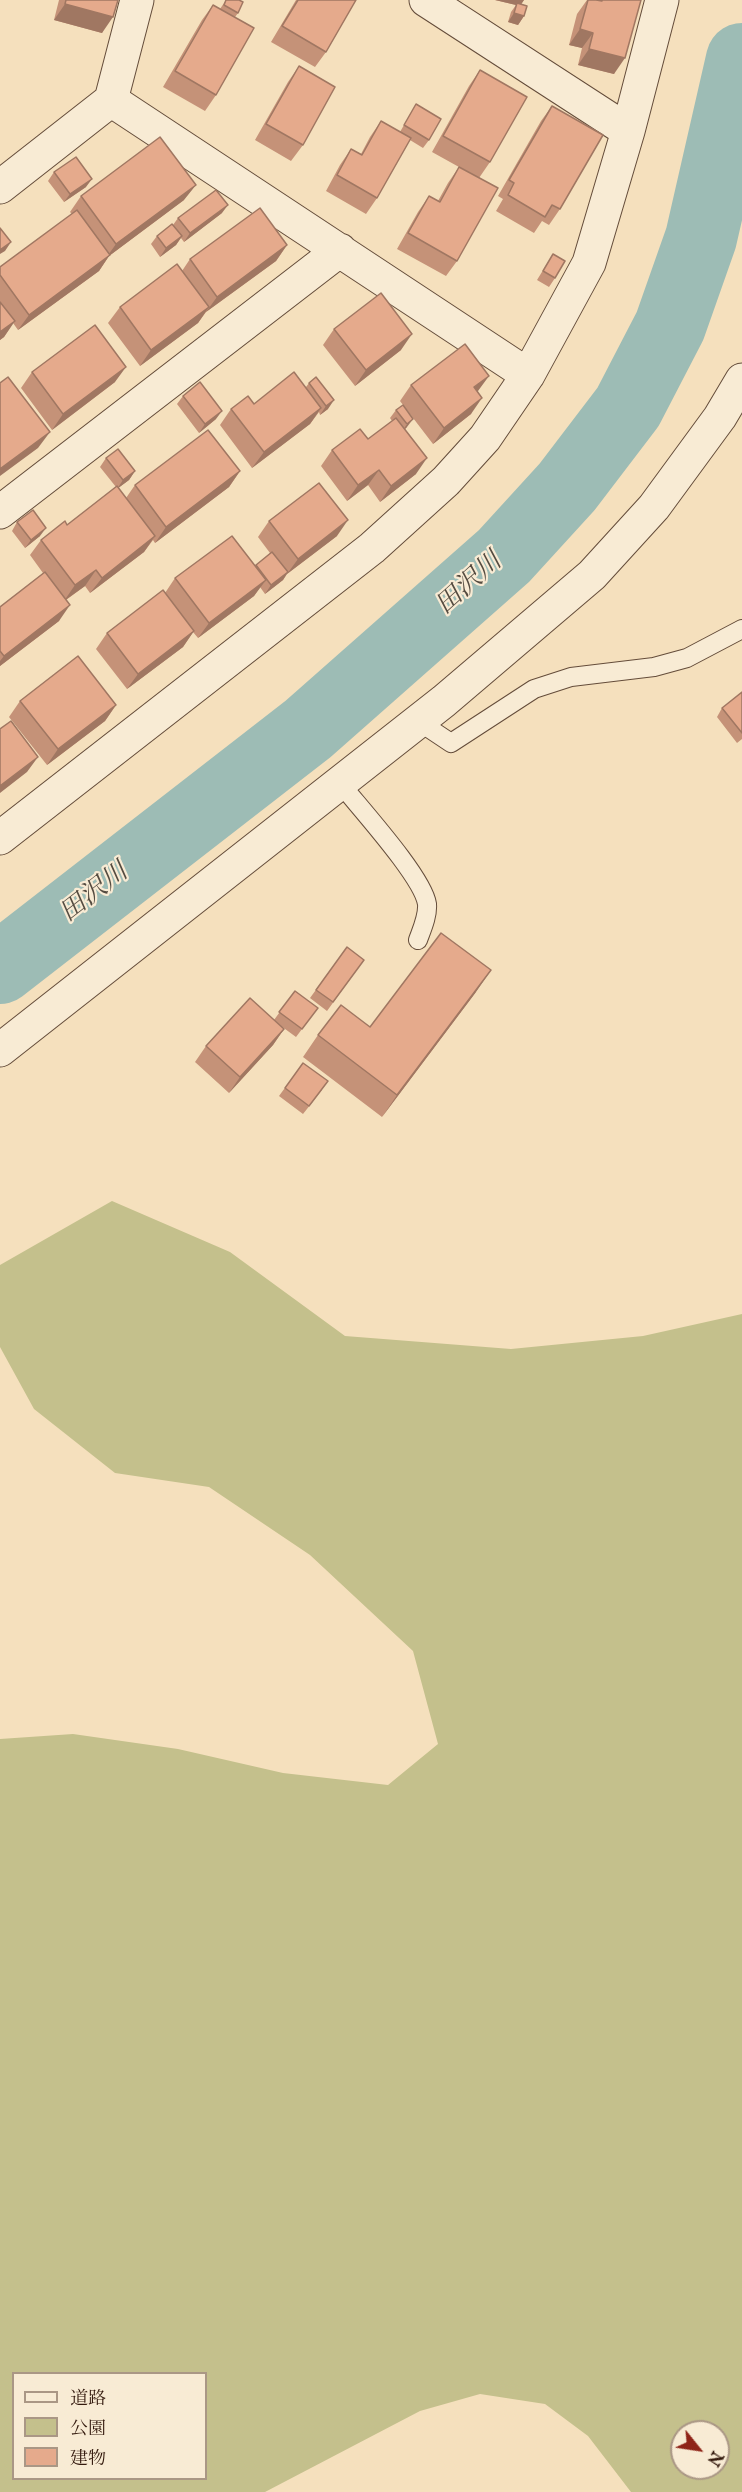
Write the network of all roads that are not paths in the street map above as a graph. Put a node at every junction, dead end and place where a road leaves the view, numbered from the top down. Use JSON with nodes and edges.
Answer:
{"nodes":[{"id":1,"x":137,"y":0,"type":"edge"},
{"id":2,"x":426,"y":0,"type":"edge"},
{"id":3,"x":662,"y":0,"type":"edge"},
{"id":4,"x":111,"y":100,"type":"junction"},
{"id":5,"x":628,"y":131,"type":"junction"},
{"id":6,"x":0,"y":187,"type":"edge"},
{"id":7,"x":340,"y":250,"type":"junction"},
{"id":8,"x":528,"y":375,"type":"junction"},
{"id":9,"x":742,"y":380,"type":"edge"},
{"id":10,"x":0,"y":512,"type":"edge"},
{"id":11,"x":742,"y":629,"type":"edge"},
{"id":12,"x":418,"y":721,"type":"junction"},
{"id":13,"x":339,"y":783,"type":"junction"},
{"id":14,"x":0,"y":838,"type":"edge"},
{"id":15,"x":418,"y":940,"type":"dead end"},
{"id":16,"x":0,"y":1050,"type":"edge"}],
"edges":[{"from":1,"to":4,"type":"street"},
{"from":2,"to":5,"type":"street"},
{"from":3,"to":5,"type":"street"},
{"from":4,"to":6,"type":"street"},
{"from":4,"to":7,"type":"street"},
{"from":5,"to":8,"type":"street"},
{"from":7,"to":8,"type":"street"},
{"from":7,"to":10,"type":"street"},
{"from":8,"to":14,"type":"street"},
{"from":9,"to":12,"type":"street"},
{"from":11,"to":12,"type":"lane"},
{"from":12,"to":13,"type":"street"},
{"from":13,"to":15,"type":"lane"},
{"from":13,"to":16,"type":"street"}]}
